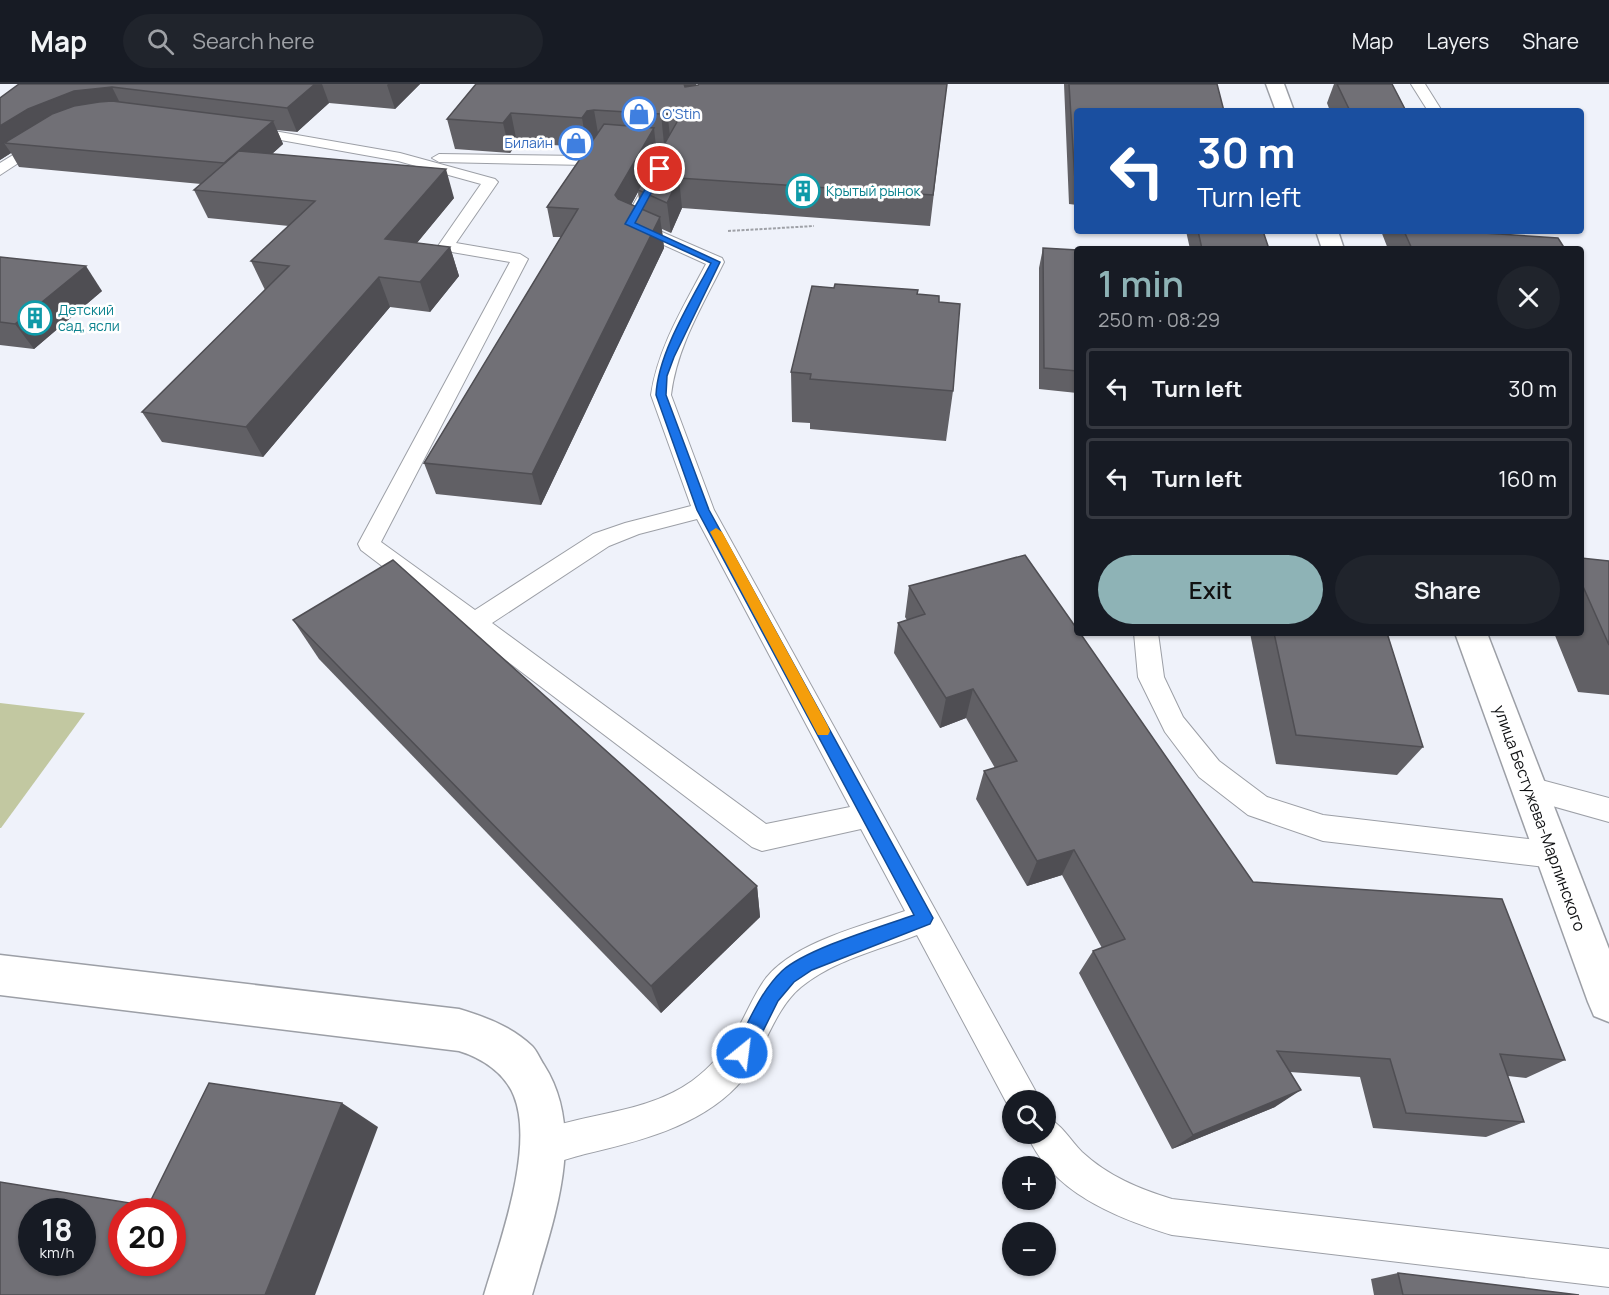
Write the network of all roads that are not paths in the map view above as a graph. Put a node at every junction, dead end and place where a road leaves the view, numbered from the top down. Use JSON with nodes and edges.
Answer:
{"nodes":[{"id":1,"x":1275,"y":84,"type":"edge"},
{"id":2,"x":1418,"y":84,"type":"edge"},
{"id":3,"x":1283,"y":108,"type":"edge"},
{"id":4,"x":1433,"y":108,"type":"edge"},
{"id":5,"x":227,"y":128,"type":"edge"},
{"id":6,"x":58,"y":132,"type":"edge"},
{"id":7,"x":400,"y":157,"type":"junction"},
{"id":8,"x":0,"y":170,"type":"edge"},
{"id":9,"x":703,"y":510,"type":"junction"},
{"id":10,"x":474,"y":623,"type":"junction"},
{"id":11,"x":1146,"y":636,"type":"edge"},
{"id":12,"x":1472,"y":636,"type":"edge"},
{"id":13,"x":1530,"y":789,"type":"junction"},
{"id":14,"x":1609,"y":810,"type":"edge"},
{"id":15,"x":869,"y":815,"type":"junction"},
{"id":16,"x":1554,"y":855,"type":"junction"},
{"id":17,"x":924,"y":918,"type":"junction"},
{"id":18,"x":0,"y":975,"type":"edge"},
{"id":19,"x":1609,"y":1002,"type":"edge"},
{"id":20,"x":1018,"y":1090,"type":"edge"},
{"id":21,"x":1051,"y":1144,"type":"edge"},
{"id":22,"x":544,"y":1146,"type":"junction"},
{"id":23,"x":1609,"y":1268,"type":"edge"},
{"id":24,"x":508,"y":1295,"type":"edge"}],
"edges":[{"from":1,"to":3,"type":"street"},
{"from":2,"to":4,"type":"lane"},
{"from":5,"to":7,"type":"lane"},
{"from":6,"to":8,"type":"lane"},
{"from":7,"to":9,"type":"lane"},
{"from":7,"to":10,"type":"lane"},
{"from":9,"to":10,"type":"lane"},
{"from":9,"to":15,"type":"lane"},
{"from":10,"to":15,"type":"lane"},
{"from":11,"to":16,"type":"lane"},
{"from":12,"to":13,"type":"street","name":"улица Бестужева-Марлинского"},
{"from":13,"to":14,"type":"lane"},
{"from":13,"to":16,"type":"street","name":"улица Бестужева-Марлинского"},
{"from":15,"to":17,"type":"lane"},
{"from":16,"to":19,"type":"street","name":"улица Бестужева-Марлинского"},
{"from":17,"to":20,"type":"lane"},
{"from":17,"to":22,"type":"lane"},
{"from":18,"to":22,"type":"street"},
{"from":21,"to":23,"type":"lane"},
{"from":22,"to":24,"type":"street"}]}
